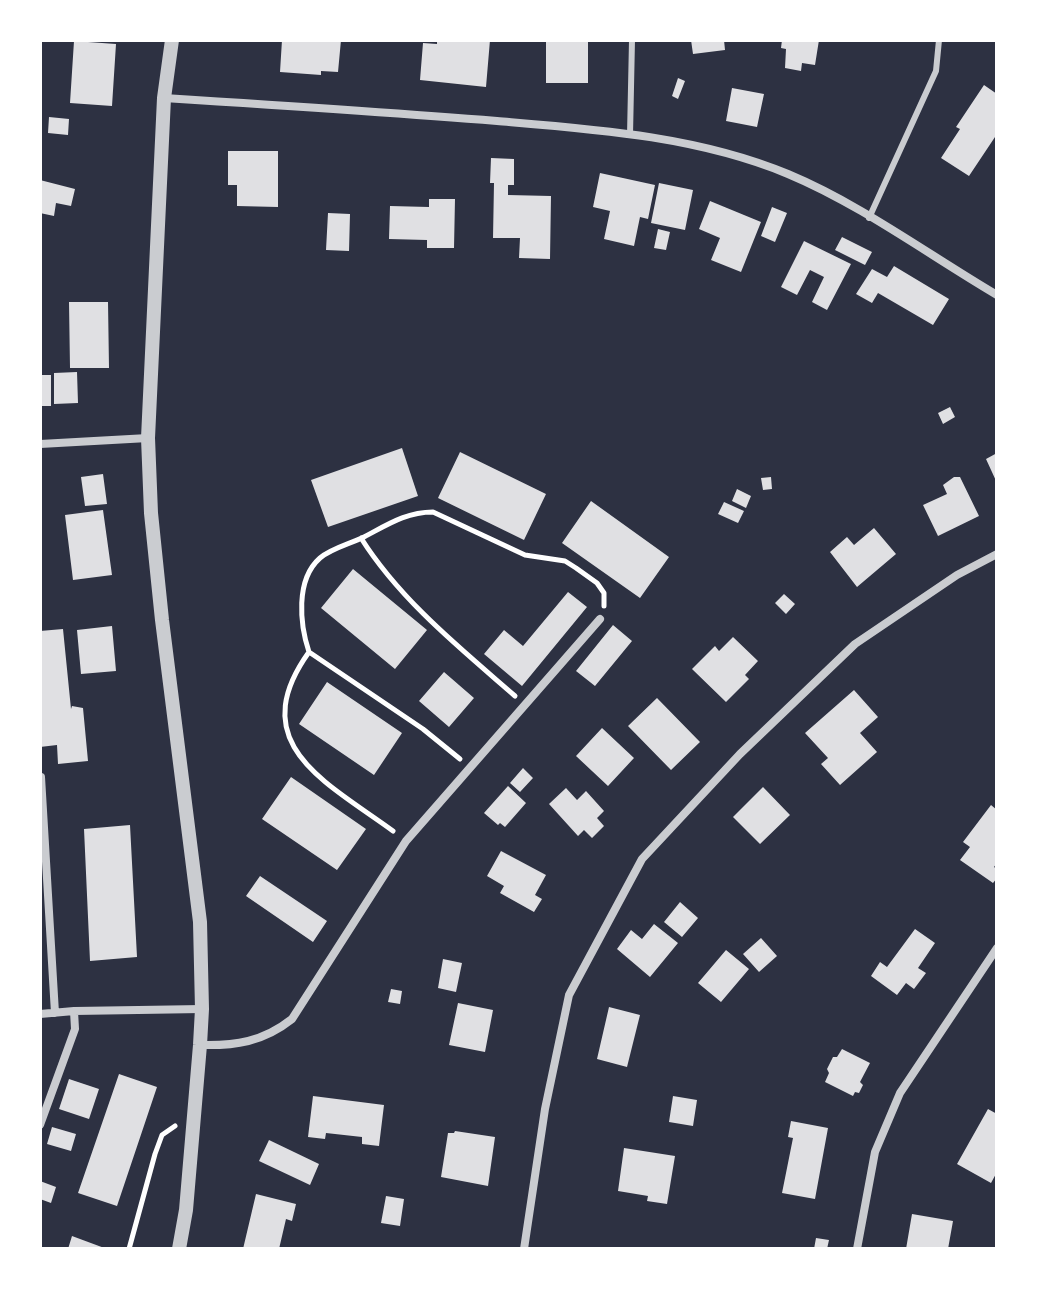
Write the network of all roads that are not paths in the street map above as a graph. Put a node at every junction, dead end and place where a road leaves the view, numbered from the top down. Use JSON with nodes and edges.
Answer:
{"nodes":[{"id":1,"x":172,"y":40,"type":"edge"},
{"id":2,"x":632,"y":40,"type":"edge"},
{"id":3,"x":939,"y":40,"type":"edge"},
{"id":4,"x":164,"y":98,"type":"junction"},
{"id":5,"x":630,"y":135,"type":"junction"},
{"id":6,"x":869,"y":218,"type":"junction"},
{"id":7,"x":997,"y":295,"type":"edge"},
{"id":8,"x":148,"y":438,"type":"junction"},
{"id":9,"x":40,"y":444,"type":"edge"},
{"id":10,"x":997,"y":554,"type":"edge"},
{"id":11,"x":600,"y":619,"type":"road end"},
{"id":12,"x":41,"y":777,"type":"edge"},
{"id":13,"x":997,"y":948,"type":"edge"},
{"id":14,"x":202,"y":1009,"type":"junction"},
{"id":15,"x":74,"y":1011,"type":"junction"},
{"id":16,"x":55,"y":1013,"type":"junction"},
{"id":17,"x":40,"y":1014,"type":"edge"},
{"id":18,"x":200,"y":1045,"type":"junction"},
{"id":19,"x":40,"y":1125,"type":"edge"},
{"id":20,"x":179,"y":1249,"type":"edge"},
{"id":21,"x":524,"y":1249,"type":"edge"},
{"id":22,"x":857,"y":1249,"type":"edge"}],
"edges":[{"from":1,"to":4,"type":"street"},
{"from":2,"to":5,"type":"lane"},
{"from":3,"to":6,"type":"lane"},
{"from":4,"to":5,"type":"street"},
{"from":4,"to":8,"type":"street"},
{"from":5,"to":6,"type":"street"},
{"from":6,"to":7,"type":"street"},
{"from":8,"to":9,"type":"street"},
{"from":8,"to":14,"type":"street"},
{"from":10,"to":21,"type":"street"},
{"from":11,"to":18,"type":"street"},
{"from":12,"to":16,"type":"street"},
{"from":13,"to":22,"type":"street"},
{"from":14,"to":15,"type":"street"},
{"from":14,"to":18,"type":"street"},
{"from":15,"to":16,"type":"street"},
{"from":15,"to":19,"type":"street"},
{"from":16,"to":17,"type":"street"},
{"from":18,"to":20,"type":"street"}]}
